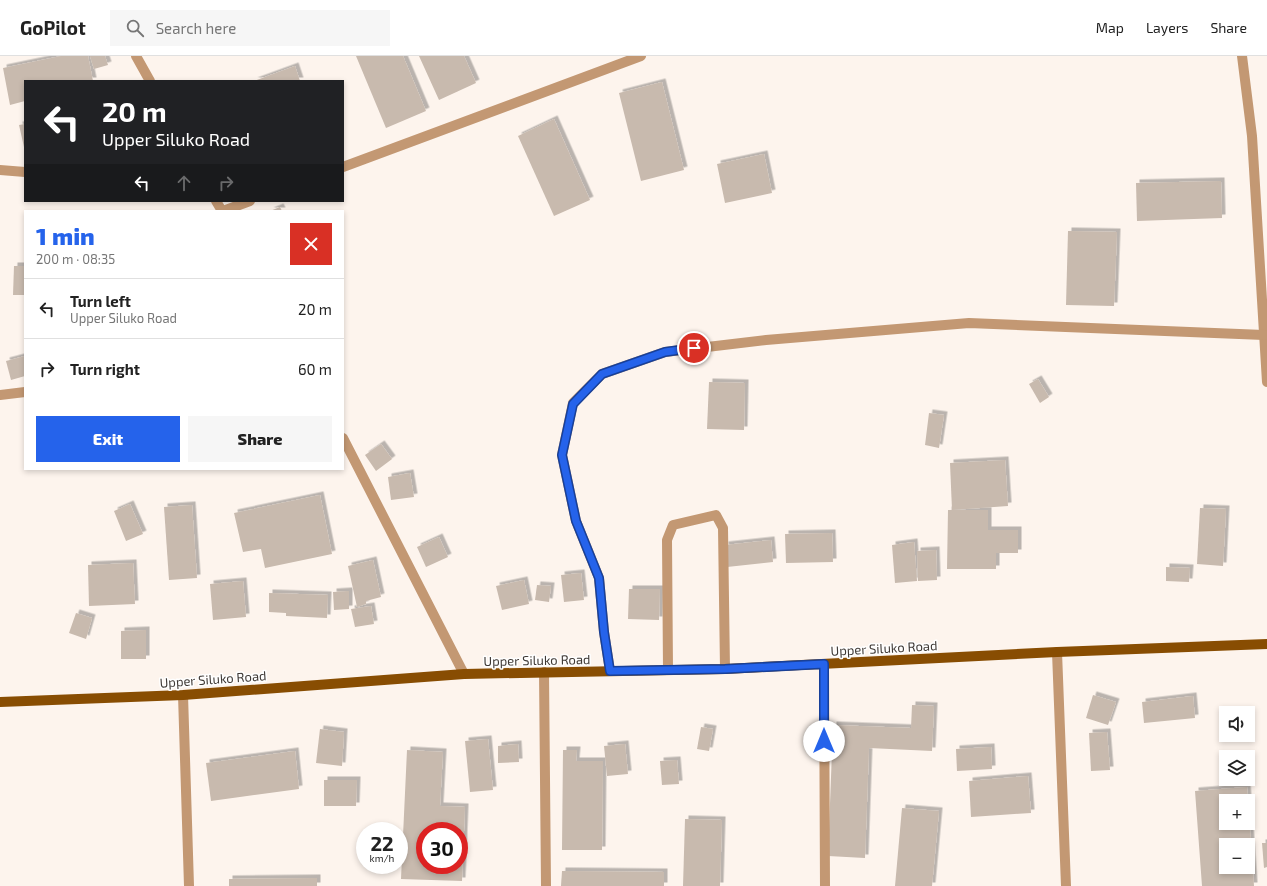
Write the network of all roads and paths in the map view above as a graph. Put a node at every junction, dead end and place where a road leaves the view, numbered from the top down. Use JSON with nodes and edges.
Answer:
{"nodes":[{"id":1,"x":136,"y":56,"type":"edge"},
{"id":2,"x":641,"y":56,"type":"edge"},
{"id":3,"x":1242,"y":56,"type":"edge"},
{"id":4,"x":149,"y":80,"type":"edge"},
{"id":5,"x":344,"y":166,"type":"edge"},
{"id":6,"x":0,"y":170,"type":"edge"},
{"id":7,"x":24,"y":172,"type":"edge"},
{"id":8,"x":247,"y":202,"type":"edge"},
{"id":9,"x":225,"y":210,"type":"edge"},
{"id":10,"x":1264,"y":335,"type":"junction"},
{"id":11,"x":1267,"y":382,"type":"edge"},
{"id":12,"x":24,"y":392,"type":"edge"},
{"id":13,"x":0,"y":395,"type":"edge"},
{"id":14,"x":344,"y":440,"type":"edge"},
{"id":15,"x":1267,"y":644,"type":"edge"},
{"id":16,"x":1057,"y":652,"type":"junction"},
{"id":17,"x":824,"y":664,"type":"junction"},
{"id":18,"x":725,"y":669,"type":"junction"},
{"id":19,"x":668,"y":670,"type":"junction"},
{"id":20,"x":610,"y":671,"type":"junction"},
{"id":21,"x":544,"y":672,"type":"junction"},
{"id":22,"x":464,"y":674,"type":"junction"},
{"id":23,"x":183,"y":695,"type":"junction"},
{"id":24,"x":0,"y":702,"type":"edge"},
{"id":25,"x":189,"y":886,"type":"edge"},
{"id":26,"x":546,"y":886,"type":"edge"},
{"id":27,"x":825,"y":886,"type":"edge"},
{"id":28,"x":1066,"y":886,"type":"edge"}],
"edges":[{"from":1,"to":4,"type":"street"},
{"from":2,"to":5,"type":"street"},
{"from":3,"to":10,"type":"street"},
{"from":6,"to":7,"type":"street"},
{"from":8,"to":9,"type":"street"},
{"from":10,"to":11,"type":"street"},
{"from":10,"to":20,"type":"street"},
{"from":12,"to":13,"type":"street"},
{"from":14,"to":22,"type":"street"},
{"from":15,"to":16,"type":"main road","name":"Upper Siluko Road"},
{"from":16,"to":17,"type":"main road","name":"Upper Siluko Road"},
{"from":16,"to":28,"type":"street"},
{"from":17,"to":18,"type":"main road","name":"Upper Siluko Road"},
{"from":17,"to":27,"type":"street"},
{"from":18,"to":19,"type":"main road","name":"Upper Siluko Road"},
{"from":18,"to":19,"type":"street"},
{"from":19,"to":20,"type":"main road","name":"Upper Siluko Road"},
{"from":20,"to":21,"type":"main road","name":"Upper Siluko Road"},
{"from":21,"to":22,"type":"main road","name":"Upper Siluko Road"},
{"from":21,"to":26,"type":"street"},
{"from":22,"to":23,"type":"main road","name":"Upper Siluko Road"},
{"from":23,"to":24,"type":"main road","name":"Upper Siluko Road"},
{"from":23,"to":25,"type":"street"}]}
